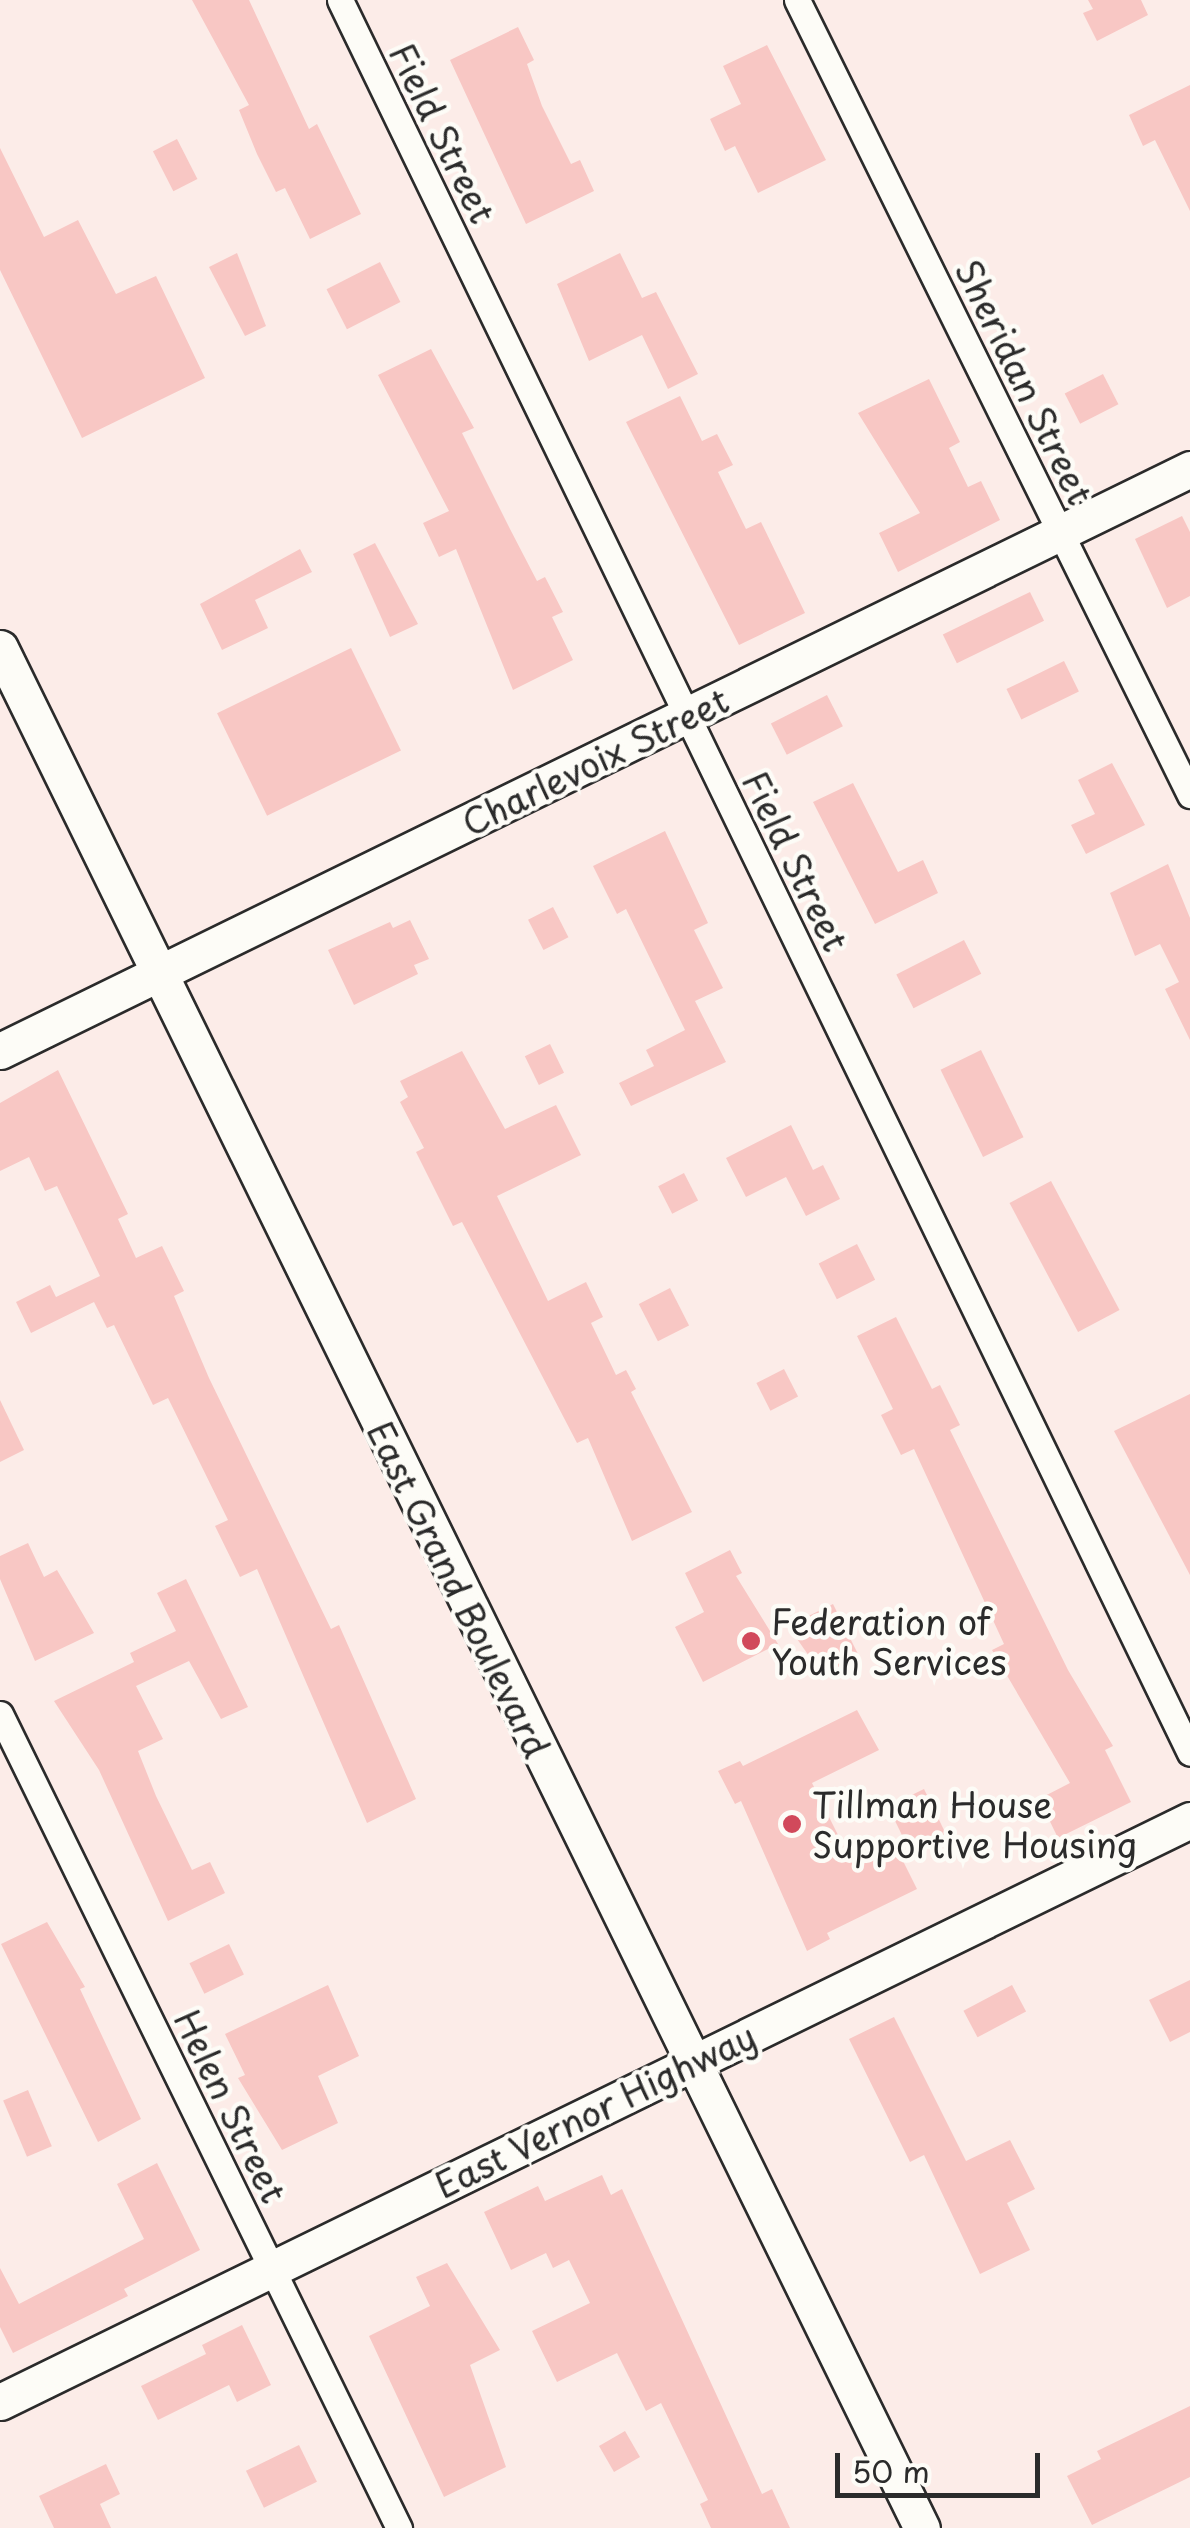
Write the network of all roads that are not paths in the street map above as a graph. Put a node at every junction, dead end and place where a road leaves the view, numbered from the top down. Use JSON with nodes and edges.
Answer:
{"nodes":[{"id":1,"x":340,"y":0,"type":"edge"},
{"id":2,"x":798,"y":0,"type":"edge"},
{"id":3,"x":1190,"y":469,"type":"edge"},
{"id":4,"x":1060,"y":532,"type":"junction"},
{"id":5,"x":0,"y":648,"type":"edge"},
{"id":6,"x":687,"y":716,"type":"junction"},
{"id":7,"x":1190,"y":795,"type":"edge"},
{"id":8,"x":158,"y":974,"type":"junction"},
{"id":9,"x":0,"y":1051,"type":"edge"},
{"id":10,"x":0,"y":1714,"type":"edge"},
{"id":11,"x":1190,"y":1753,"type":"edge"},
{"id":12,"x":1190,"y":1820,"type":"edge"},
{"id":13,"x":690,"y":2062,"type":"junction"},
{"id":14,"x":272,"y":2269,"type":"junction"},
{"id":15,"x":0,"y":2402,"type":"edge"},
{"id":16,"x":399,"y":2528,"type":"edge"},
{"id":17,"x":922,"y":2528,"type":"edge"}],
"edges":[{"from":1,"to":6,"type":"street","name":"Field Street"},
{"from":2,"to":4,"type":"street","name":"Sheridan Street"},
{"from":3,"to":4,"type":"street","name":"Charlevoix Street"},
{"from":4,"to":6,"type":"street","name":"Charlevoix Street"},
{"from":4,"to":7,"type":"street","name":"Sheridan Street"},
{"from":5,"to":8,"type":"street","name":"East Grand Boulevard"},
{"from":6,"to":8,"type":"street","name":"Charlevoix Street"},
{"from":6,"to":11,"type":"street","name":"Field Street"},
{"from":8,"to":9,"type":"street","name":"Charlevoix Street"},
{"from":8,"to":13,"type":"street","name":"East Grand Boulevard"},
{"from":10,"to":14,"type":"street","name":"Helen Street"},
{"from":12,"to":13,"type":"street","name":"East Vernor Highway"},
{"from":13,"to":14,"type":"street","name":"East Vernor Highway"},
{"from":13,"to":17,"type":"street","name":"East Grand Boulevard"},
{"from":14,"to":15,"type":"street","name":"East Vernor Highway"},
{"from":14,"to":16,"type":"street","name":"Helen Street"}]}
